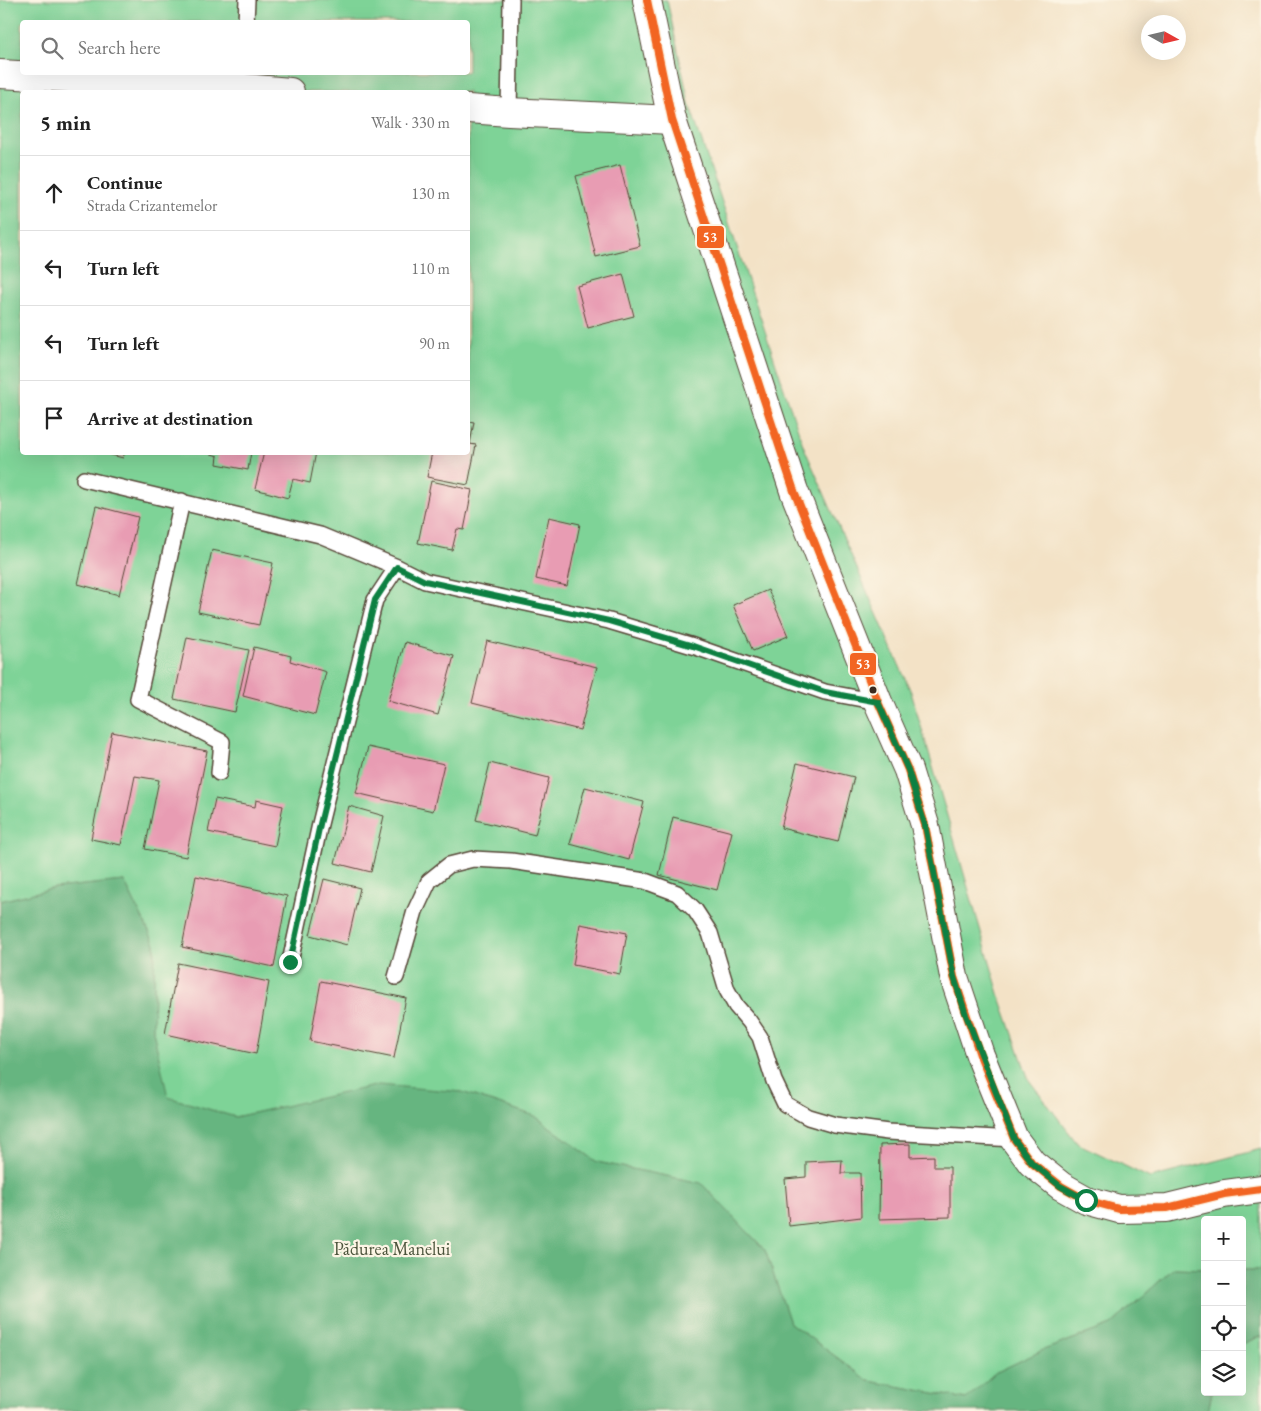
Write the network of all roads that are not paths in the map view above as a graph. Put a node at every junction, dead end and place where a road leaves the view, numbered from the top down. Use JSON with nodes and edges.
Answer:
{"nodes":[{"id":1,"x":247,"y":0,"type":"edge"},
{"id":2,"x":512,"y":0,"type":"edge"},
{"id":3,"x":647,"y":0,"type":"edge"},
{"id":4,"x":246,"y":20,"type":"edge"},
{"id":5,"x":0,"y":74,"type":"edge"},
{"id":6,"x":20,"y":74,"type":"edge"},
{"id":7,"x":41,"y":75,"type":"edge"},
{"id":8,"x":245,"y":80,"type":"edge"},
{"id":9,"x":282,"y":90,"type":"edge"},
{"id":10,"x":470,"y":109,"type":"edge"},
{"id":11,"x":509,"y":112,"type":"junction"},
{"id":12,"x":672,"y":120,"type":"junction"},
{"id":13,"x":84,"y":479,"type":"dead end"},
{"id":14,"x":182,"y":501,"type":"junction"},
{"id":15,"x":397,"y":567,"type":"junction"},
{"id":16,"x":878,"y":702,"type":"junction"},
{"id":17,"x":219,"y":773,"type":"dead end"},
{"id":18,"x":290,"y":962,"type":"dead end"},
{"id":19,"x":396,"y":977,"type":"dead end"},
{"id":20,"x":1014,"y":1139,"type":"junction"},
{"id":21,"x":1261,"y":1189,"type":"edge"}],
"edges":[{"from":1,"to":4,"type":"lane"},
{"from":2,"to":11,"type":"lane"},
{"from":3,"to":12,"type":"street"},
{"from":5,"to":6,"type":"street"},
{"from":7,"to":8,"type":"street"},
{"from":8,"to":9,"type":"street"},
{"from":10,"to":11,"type":"street"},
{"from":11,"to":12,"type":"street"},
{"from":12,"to":16,"type":"street"},
{"from":13,"to":14,"type":"lane"},
{"from":14,"to":15,"type":"lane"},
{"from":14,"to":17,"type":"lane"},
{"from":15,"to":16,"type":"lane"},
{"from":15,"to":18,"type":"lane"},
{"from":16,"to":20,"type":"street"},
{"from":19,"to":20,"type":"lane"},
{"from":20,"to":21,"type":"street"}]}
